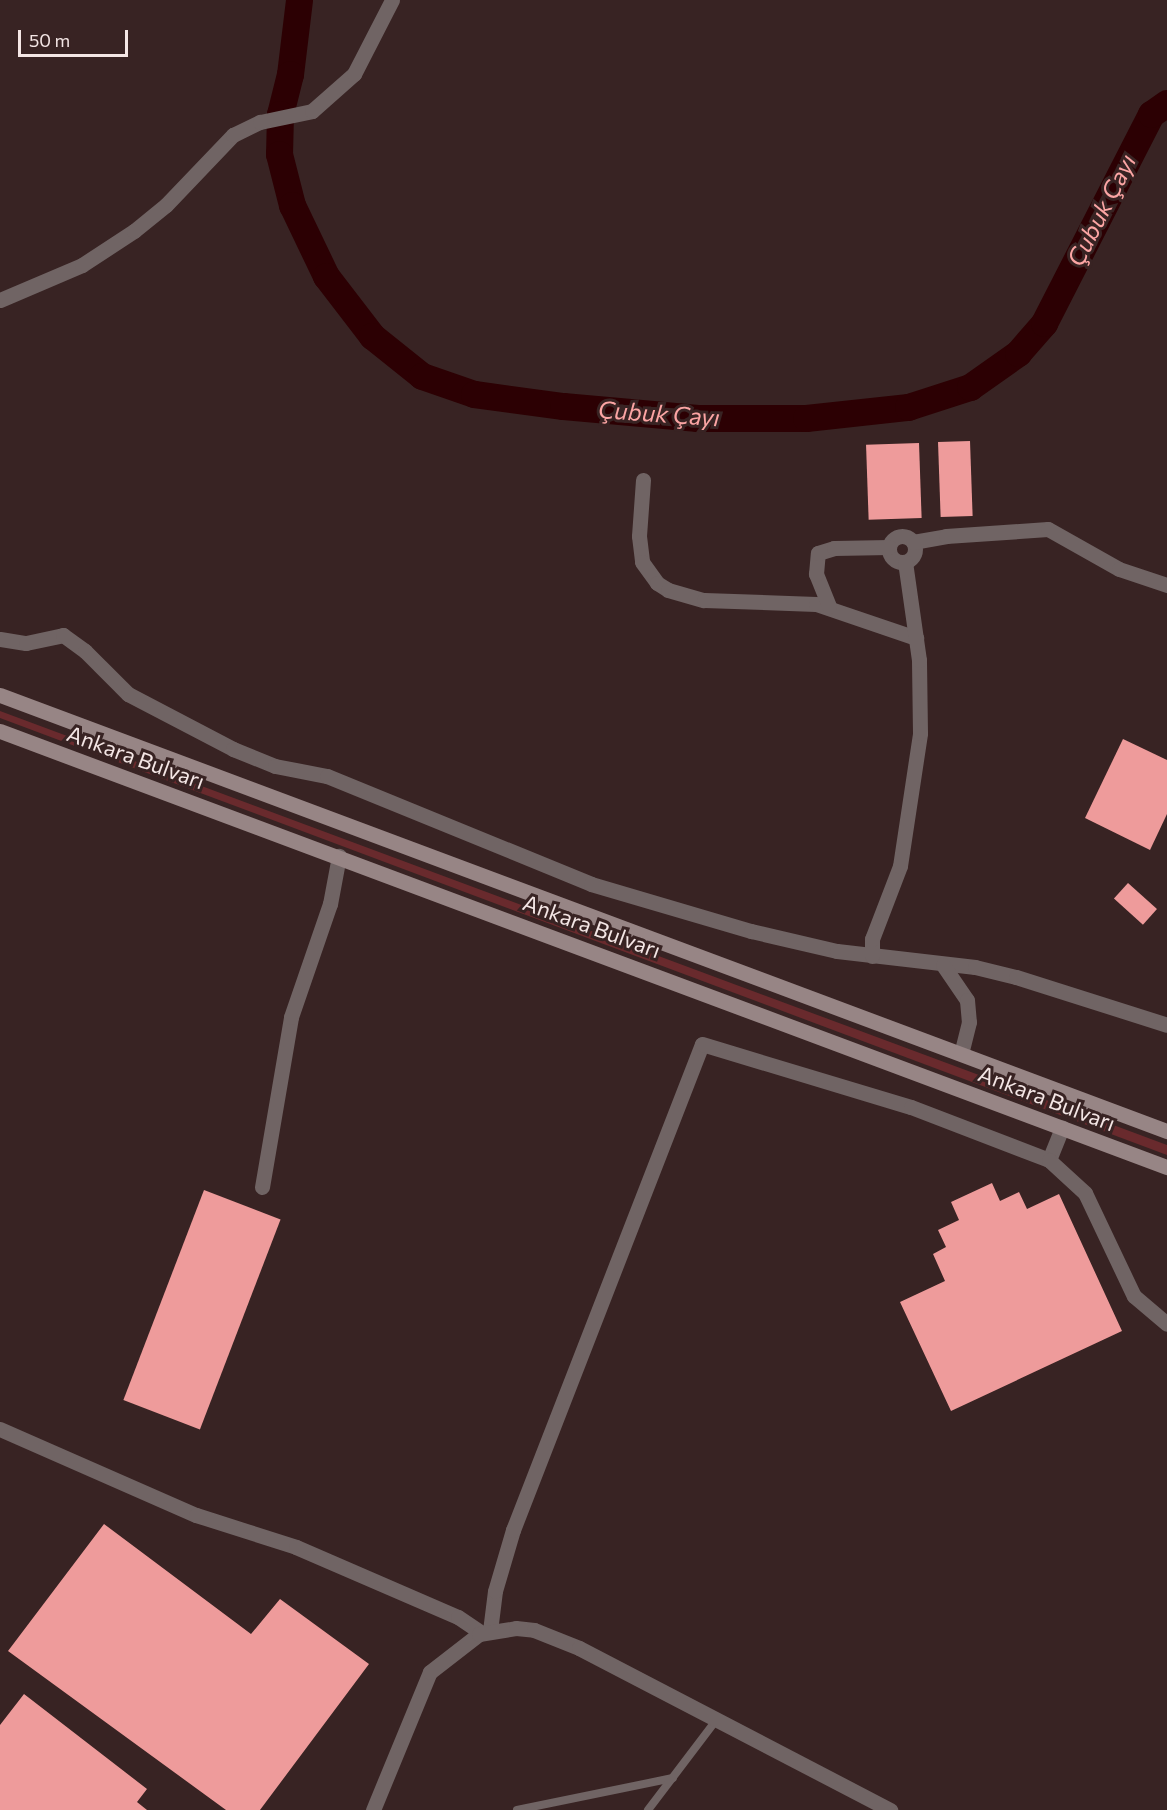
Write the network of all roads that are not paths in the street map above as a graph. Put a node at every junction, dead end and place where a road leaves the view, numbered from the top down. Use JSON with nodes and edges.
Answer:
{"nodes":[{"id":1,"x":392,"y":0,"type":"edge"},
{"id":2,"x":0,"y":300,"type":"edge"},
{"id":3,"x":643,"y":480,"type":"dead end"},
{"id":4,"x":913,"y":542,"type":"junction"},
{"id":5,"x":889,"y":547,"type":"junction"},
{"id":6,"x":905,"y":562,"type":"junction"},
{"id":7,"x":1167,"y":585,"type":"edge"},
{"id":8,"x":829,"y":606,"type":"junction"},
{"id":9,"x":916,"y":638,"type":"junction"},
{"id":10,"x":0,"y":639,"type":"edge"},
{"id":11,"x":0,"y":695,"type":"edge"},
{"id":12,"x":0,"y":731,"type":"edge"},
{"id":13,"x":339,"y":855,"type":"junction"},
{"id":14,"x":872,"y":956,"type":"junction"},
{"id":15,"x":943,"y":966,"type":"junction"},
{"id":16,"x":1167,"y":1025,"type":"edge"},
{"id":17,"x":960,"y":1053,"type":"junction"},
{"id":18,"x":1062,"y":1128,"type":"junction"},
{"id":19,"x":1167,"y":1131,"type":"edge"},
{"id":20,"x":1049,"y":1160,"type":"junction"},
{"id":21,"x":1167,"y":1167,"type":"edge"},
{"id":22,"x":262,"y":1187,"type":"dead end"},
{"id":23,"x":1167,"y":1323,"type":"edge"},
{"id":24,"x":0,"y":1429,"type":"edge"},
{"id":25,"x":486,"y":1632,"type":"junction"},
{"id":26,"x":717,"y":1719,"type":"junction"},
{"id":27,"x":673,"y":1778,"type":"junction"},
{"id":28,"x":372,"y":1810,"type":"edge"},
{"id":29,"x":517,"y":1810,"type":"edge"},
{"id":30,"x":648,"y":1810,"type":"edge"},
{"id":31,"x":890,"y":1810,"type":"edge"}],
"edges":[{"from":1,"to":2,"type":"street"},
{"from":3,"to":8,"type":"street"},
{"from":4,"to":5,"type":"street"},
{"from":4,"to":6,"type":"street"},
{"from":4,"to":7,"type":"street"},
{"from":5,"to":6,"type":"street"},
{"from":5,"to":8,"type":"street"},
{"from":6,"to":9,"type":"street"},
{"from":8,"to":9,"type":"street"},
{"from":9,"to":14,"type":"street"},
{"from":10,"to":14,"type":"street"},
{"from":11,"to":17,"type":"main road","name":"Ankara Bulvarı"},
{"from":12,"to":13,"type":"main road","name":"Ankara Bulvarı"},
{"from":13,"to":18,"type":"main road","name":"Ankara Bulvarı"},
{"from":13,"to":22,"type":"street"},
{"from":14,"to":15,"type":"street"},
{"from":15,"to":16,"type":"street"},
{"from":15,"to":17,"type":"street"},
{"from":17,"to":19,"type":"main road","name":"Ankara Bulvarı"},
{"from":18,"to":20,"type":"street"},
{"from":18,"to":21,"type":"main road","name":"Ankara Bulvarı"},
{"from":20,"to":23,"type":"street"},
{"from":20,"to":25,"type":"street"},
{"from":24,"to":25,"type":"street"},
{"from":25,"to":26,"type":"street"},
{"from":25,"to":28,"type":"street"},
{"from":26,"to":27,"type":"lane"},
{"from":26,"to":31,"type":"street"},
{"from":27,"to":29,"type":"lane"},
{"from":27,"to":30,"type":"lane"}]}
